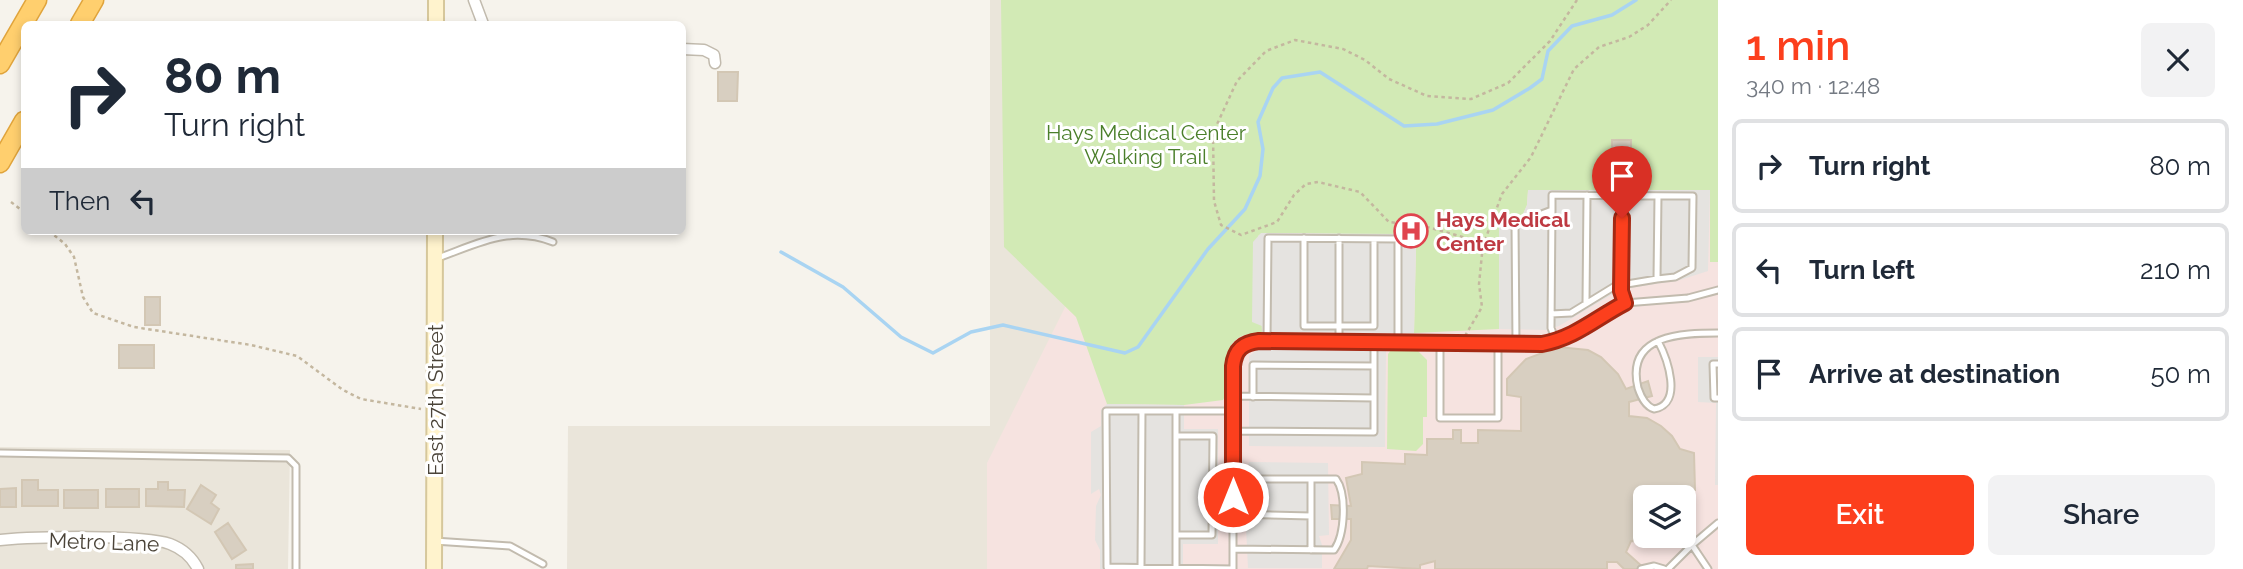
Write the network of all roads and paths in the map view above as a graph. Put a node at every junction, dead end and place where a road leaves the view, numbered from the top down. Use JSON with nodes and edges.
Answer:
{"nodes":[{"id":1,"x":37,"y":0,"type":"edge"},
{"id":2,"x":94,"y":0,"type":"edge"},
{"id":3,"x":436,"y":0,"type":"edge"},
{"id":4,"x":474,"y":0,"type":"edge"},
{"id":5,"x":1577,"y":0,"type":"edge"},
{"id":6,"x":1671,"y":0,"type":"edge"},
{"id":7,"x":25,"y":21,"type":"edge"},
{"id":8,"x":81,"y":21,"type":"edge"},
{"id":9,"x":436,"y":21,"type":"edge"},
{"id":10,"x":482,"y":21,"type":"edge"},
{"id":11,"x":21,"y":28,"type":"edge"},
{"id":12,"x":686,"y":49,"type":"edge"},
{"id":13,"x":715,"y":62,"type":"dead end"},
{"id":14,"x":0,"y":64,"type":"edge"},
{"id":15,"x":21,"y":126,"type":"edge"},
{"id":16,"x":0,"y":163,"type":"edge"},
{"id":17,"x":1587,"y":195,"type":"junction"},
{"id":18,"x":1622,"y":195,"type":"junction"},
{"id":19,"x":1658,"y":196,"type":"junction"},
{"id":20,"x":11,"y":202,"type":"dead end"},
{"id":21,"x":21,"y":210,"type":"edge"},
{"id":22,"x":1552,"y":210,"type":"junction"},
{"id":23,"x":53,"y":235,"type":"edge"},
{"id":24,"x":436,"y":235,"type":"edge"},
{"id":25,"x":508,"y":235,"type":"edge"},
{"id":26,"x":535,"y":235,"type":"edge"},
{"id":27,"x":1304,"y":238,"type":"junction"},
{"id":28,"x":1339,"y":238,"type":"junction"},
{"id":29,"x":1374,"y":239,"type":"junction"},
{"id":30,"x":553,"y":242,"type":"dead end"},
{"id":31,"x":1483,"y":243,"type":"junction"},
{"id":32,"x":436,"y":259,"type":"junction"},
{"id":33,"x":1657,"y":279,"type":"junction"},
{"id":34,"x":1621,"y":285,"type":"junction"},
{"id":35,"x":1718,"y":290,"type":"edge"},
{"id":36,"x":1586,"y":303,"type":"junction"},
{"id":37,"x":1625,"y":303,"type":"junction"},
{"id":38,"x":1551,"y":314,"type":"junction"},
{"id":39,"x":1339,"y":326,"type":"junction"},
{"id":40,"x":1718,"y":333,"type":"edge"},
{"id":41,"x":1464,"y":339,"type":"dead end"},
{"id":42,"x":1267,"y":341,"type":"junction"},
{"id":43,"x":1556,"y":341,"type":"junction"},
{"id":44,"x":1658,"y":341,"type":"junction"},
{"id":45,"x":1339,"y":342,"type":"junction"},
{"id":46,"x":1374,"y":342,"type":"junction"},
{"id":47,"x":1398,"y":343,"type":"junction"},
{"id":48,"x":1440,"y":343,"type":"junction"},
{"id":49,"x":1498,"y":344,"type":"junction"},
{"id":50,"x":1516,"y":344,"type":"junction"},
{"id":51,"x":1718,"y":364,"type":"edge"},
{"id":52,"x":1374,"y":366,"type":"junction"},
{"id":53,"x":1233,"y":397,"type":"junction"},
{"id":54,"x":1253,"y":397,"type":"junction"},
{"id":55,"x":1374,"y":398,"type":"junction"},
{"id":56,"x":1718,"y":398,"type":"edge"},
{"id":57,"x":1142,"y":411,"type":"junction"},
{"id":58,"x":1176,"y":411,"type":"junction"},
{"id":59,"x":1233,"y":411,"type":"junction"},
{"id":60,"x":435,"y":412,"type":"junction"},
{"id":61,"x":1233,"y":431,"type":"junction"},
{"id":62,"x":1176,"y":436,"type":"junction"},
{"id":63,"x":0,"y":453,"type":"edge"},
{"id":64,"x":1233,"y":479,"type":"junction"},
{"id":65,"x":1311,"y":480,"type":"junction"},
{"id":66,"x":1233,"y":514,"type":"junction"},
{"id":67,"x":1311,"y":516,"type":"junction"},
{"id":68,"x":1718,"y":523,"type":"edge"},
{"id":69,"x":1176,"y":535,"type":"junction"},
{"id":70,"x":0,"y":540,"type":"edge"},
{"id":71,"x":435,"y":541,"type":"junction"},
{"id":72,"x":1696,"y":542,"type":"edge"},
{"id":73,"x":1689,"y":548,"type":"edge"},
{"id":74,"x":1694,"y":548,"type":"edge"},
{"id":75,"x":1233,"y":549,"type":"junction"},
{"id":76,"x":1311,"y":550,"type":"junction"},
{"id":77,"x":543,"y":564,"type":"dead end"},
{"id":78,"x":1141,"y":568,"type":"edge"},
{"id":79,"x":1176,"y":568,"type":"edge"},
{"id":80,"x":198,"y":569,"type":"edge"},
{"id":81,"x":296,"y":569,"type":"edge"},
{"id":82,"x":434,"y":569,"type":"edge"},
{"id":83,"x":1233,"y":569,"type":"edge"},
{"id":84,"x":1642,"y":569,"type":"edge"},
{"id":85,"x":1666,"y":569,"type":"edge"},
{"id":86,"x":1708,"y":569,"type":"edge"}],
"edges":[{"from":1,"to":7,"type":"highway"},
{"from":2,"to":8,"type":"highway"},
{"from":3,"to":9,"type":"main road"},
{"from":4,"to":10,"type":"street"},
{"from":5,"to":31,"type":"path"},
{"from":6,"to":31,"type":"path"},
{"from":11,"to":14,"type":"highway"},
{"from":12,"to":13,"type":"street"},
{"from":15,"to":16,"type":"highway"},
{"from":17,"to":18,"type":"lane"},
{"from":17,"to":22,"type":"lane"},
{"from":17,"to":36,"type":"lane"},
{"from":18,"to":19,"type":"lane"},
{"from":18,"to":34,"type":"lane"},
{"from":19,"to":33,"type":"lane"},
{"from":19,"to":33,"type":"lane"},
{"from":20,"to":21,"type":"path"},
{"from":22,"to":38,"type":"lane"},
{"from":22,"to":50,"type":"lane"},
{"from":23,"to":60,"type":"path"},
{"from":24,"to":32,"type":"main road","name":"East 27th Street"},
{"from":25,"to":32,"type":"lane"},
{"from":26,"to":30,"type":"lane"},
{"from":27,"to":28,"type":"lane"},
{"from":27,"to":39,"type":"lane"},
{"from":27,"to":42,"type":"lane"},
{"from":28,"to":29,"type":"lane"},
{"from":28,"to":39,"type":"lane"},
{"from":29,"to":39,"type":"lane"},
{"from":29,"to":47,"type":"lane"},
{"from":31,"to":41,"type":"path"},
{"from":32,"to":60,"type":"main road","name":"East 27th Street"},
{"from":33,"to":34,"type":"lane"},
{"from":34,"to":36,"type":"lane"},
{"from":34,"to":37,"type":"lane"},
{"from":35,"to":37,"type":"lane"},
{"from":36,"to":38,"type":"lane"},
{"from":37,"to":43,"type":"lane"},
{"from":38,"to":43,"type":"lane"},
{"from":39,"to":45,"type":"lane"},
{"from":40,"to":44,"type":"lane"},
{"from":42,"to":45,"type":"lane"},
{"from":42,"to":53,"type":"lane"},
{"from":43,"to":50,"type":"lane"},
{"from":44,"to":44,"type":"lane"},
{"from":45,"to":46,"type":"lane"},
{"from":46,"to":47,"type":"lane"},
{"from":46,"to":52,"type":"lane"},
{"from":47,"to":48,"type":"lane"},
{"from":48,"to":49,"type":"lane"},
{"from":48,"to":49,"type":"lane"},
{"from":49,"to":50,"type":"lane"},
{"from":51,"to":56,"type":"lane"},
{"from":52,"to":54,"type":"lane"},
{"from":52,"to":55,"type":"lane"},
{"from":53,"to":54,"type":"lane"},
{"from":53,"to":59,"type":"lane"},
{"from":54,"to":55,"type":"lane"},
{"from":55,"to":61,"type":"lane"},
{"from":57,"to":58,"type":"lane"},
{"from":57,"to":78,"type":"lane"},
{"from":57,"to":78,"type":"lane"},
{"from":58,"to":59,"type":"lane"},
{"from":58,"to":62,"type":"lane"},
{"from":59,"to":61,"type":"lane"},
{"from":60,"to":71,"type":"main road","name":"East 27th Street"},
{"from":61,"to":64,"type":"lane"},
{"from":62,"to":69,"type":"lane"},
{"from":62,"to":69,"type":"lane"},
{"from":63,"to":81,"type":"lane"},
{"from":64,"to":65,"type":"lane"},
{"from":64,"to":66,"type":"lane"},
{"from":65,"to":67,"type":"lane"},
{"from":65,"to":76,"type":"lane"},
{"from":66,"to":67,"type":"lane"},
{"from":66,"to":75,"type":"lane"},
{"from":67,"to":76,"type":"lane"},
{"from":68,"to":72,"type":"lane"},
{"from":69,"to":79,"type":"lane"},
{"from":70,"to":80,"type":"street","name":"Metro Lane"},
{"from":71,"to":77,"type":"lane"},
{"from":71,"to":82,"type":"main road","name":"East 27th Street"},
{"from":73,"to":85,"type":"lane"},
{"from":74,"to":86,"type":"lane"},
{"from":75,"to":76,"type":"lane"},
{"from":75,"to":83,"type":"lane"},
{"from":78,"to":79,"type":"lane"},
{"from":79,"to":83,"type":"lane"},
{"from":84,"to":85,"type":"lane"}]}
